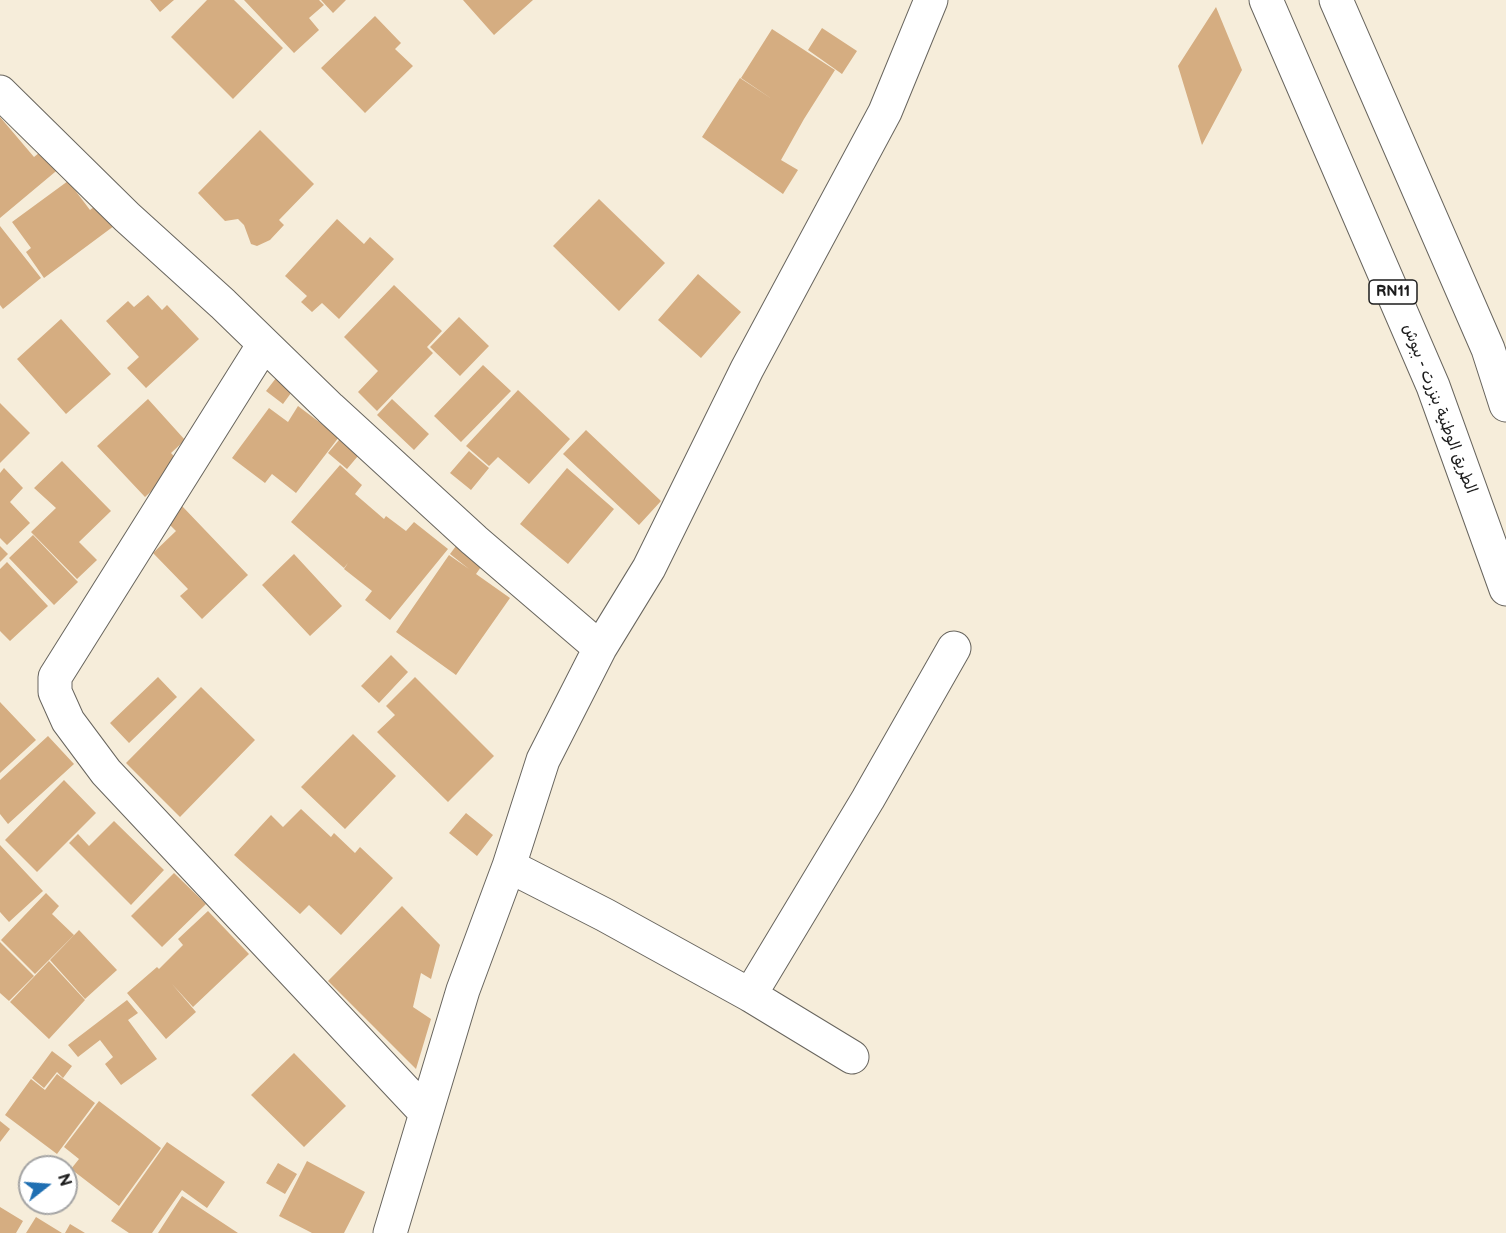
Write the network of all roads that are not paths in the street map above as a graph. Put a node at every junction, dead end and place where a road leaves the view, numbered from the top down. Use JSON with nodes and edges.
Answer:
{"nodes":[{"id":1,"x":932,"y":0,"type":"edge"},
{"id":2,"x":1266,"y":0,"type":"edge"},
{"id":3,"x":1336,"y":0,"type":"edge"},
{"id":4,"x":0,"y":92,"type":"edge"},
{"id":5,"x":264,"y":344,"type":"junction"},
{"id":6,"x":1497,"y":344,"type":"edge"},
{"id":7,"x":1506,"y":405,"type":"edge"},
{"id":8,"x":1506,"y":589,"type":"edge"},
{"id":9,"x":600,"y":648,"type":"junction"},
{"id":10,"x":954,"y":648,"type":"dead end"},
{"id":11,"x":510,"y":866,"type":"junction"},
{"id":12,"x":750,"y":995,"type":"junction"},
{"id":13,"x":852,"y":1057,"type":"dead end"},
{"id":14,"x":425,"y":1112,"type":"junction"},
{"id":15,"x":390,"y":1233,"type":"edge"}],
"edges":[{"from":1,"to":9,"type":"street"},
{"from":2,"to":8,"type":"street","name":"الطريق الوطنية بنزرت - ببوش","number":"RN11"},
{"from":3,"to":6,"type":"street"},
{"from":4,"to":5,"type":"street"},
{"from":5,"to":9,"type":"street"},
{"from":5,"to":14,"type":"street"},
{"from":6,"to":7,"type":"street"},
{"from":9,"to":11,"type":"street"},
{"from":10,"to":12,"type":"street"},
{"from":11,"to":12,"type":"street"},
{"from":11,"to":14,"type":"street"},
{"from":12,"to":13,"type":"street"},
{"from":14,"to":15,"type":"street"}]}
